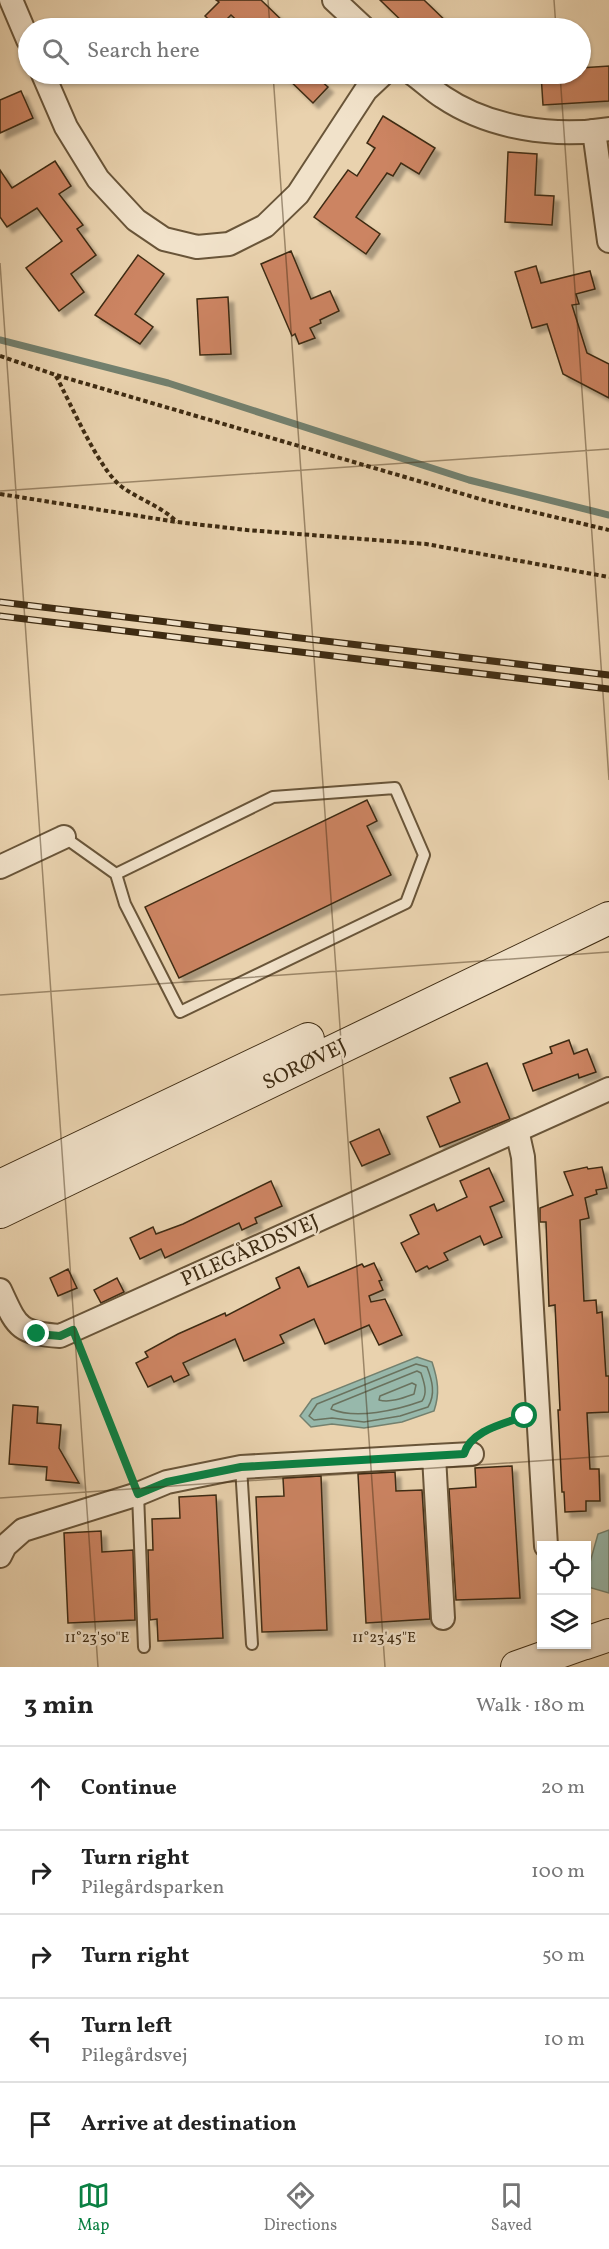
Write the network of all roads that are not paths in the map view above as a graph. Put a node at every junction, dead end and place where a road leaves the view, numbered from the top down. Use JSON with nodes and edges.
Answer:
{"nodes":[{"id":1,"x":12,"y":0,"type":"edge"},
{"id":2,"x":334,"y":0,"type":"edge"},
{"id":3,"x":19,"y":18,"type":"edge"},
{"id":4,"x":353,"y":18,"type":"edge"},
{"id":5,"x":47,"y":84,"type":"edge"},
{"id":6,"x":372,"y":84,"type":"edge"},
{"id":7,"x":426,"y":84,"type":"edge"},
{"id":8,"x":602,"y":130,"type":"edge"},
{"id":9,"x":609,"y":241,"type":"edge"},
{"id":10,"x":64,"y":837,"type":"joint"},
{"id":11,"x":0,"y":867,"type":"edge"},
{"id":12,"x":116,"y":874,"type":"junction"},
{"id":13,"x":609,"y":895,"type":"edge"},
{"id":14,"x":609,"y":918,"type":"edge"},
{"id":15,"x":609,"y":1089,"type":"edge"},
{"id":16,"x":517,"y":1130,"type":"junction"},
{"id":17,"x":0,"y":1186,"type":"edge"},
{"id":18,"x":0,"y":1212,"type":"edge"},
{"id":19,"x":0,"y":1290,"type":"edge"},
{"id":20,"x":468,"y":1454,"type":"road end"},
{"id":21,"x":434,"y":1456,"type":"junction"},
{"id":22,"x":241,"y":1467,"type":"junction"},
{"id":23,"x":138,"y":1494,"type":"junction"},
{"id":24,"x":546,"y":1541,"type":"edge"},
{"id":25,"x":0,"y":1556,"type":"edge"},
{"id":26,"x":443,"y":1618,"type":"dead end"},
{"id":27,"x":609,"y":1635,"type":"edge"},
{"id":28,"x":591,"y":1641,"type":"edge"},
{"id":29,"x":252,"y":1644,"type":"dead end"},
{"id":30,"x":144,"y":1647,"type":"dead end"},
{"id":31,"x":568,"y":1649,"type":"edge"},
{"id":32,"x":517,"y":1667,"type":"edge"}],
"edges":[{"from":1,"to":3,"type":"street"},
{"from":2,"to":4,"type":"street"},
{"from":5,"to":6,"type":"street"},
{"from":7,"to":8,"type":"street"},
{"from":8,"to":9,"type":"street"},
{"from":10,"to":11,"type":"street"},
{"from":10,"to":12,"type":"lane"},
{"from":12,"to":12,"type":"lane"},
{"from":13,"to":17,"type":"street","name":"SORØVEJ"},
{"from":14,"to":18,"type":"street","name":"SORØVEJ"},
{"from":15,"to":16,"type":"street","name":"PILEGÅRDSVEJ"},
{"from":16,"to":19,"type":"street","name":"PILEGÅRDSVEJ"},
{"from":16,"to":24,"type":"street"},
{"from":20,"to":21,"type":"street"},
{"from":21,"to":22,"type":"street"},
{"from":21,"to":26,"type":"street"},
{"from":22,"to":23,"type":"street"},
{"from":22,"to":29,"type":"lane"},
{"from":23,"to":25,"type":"street"},
{"from":23,"to":30,"type":"lane"},
{"from":27,"to":28,"type":"street"},
{"from":31,"to":32,"type":"street"}]}
